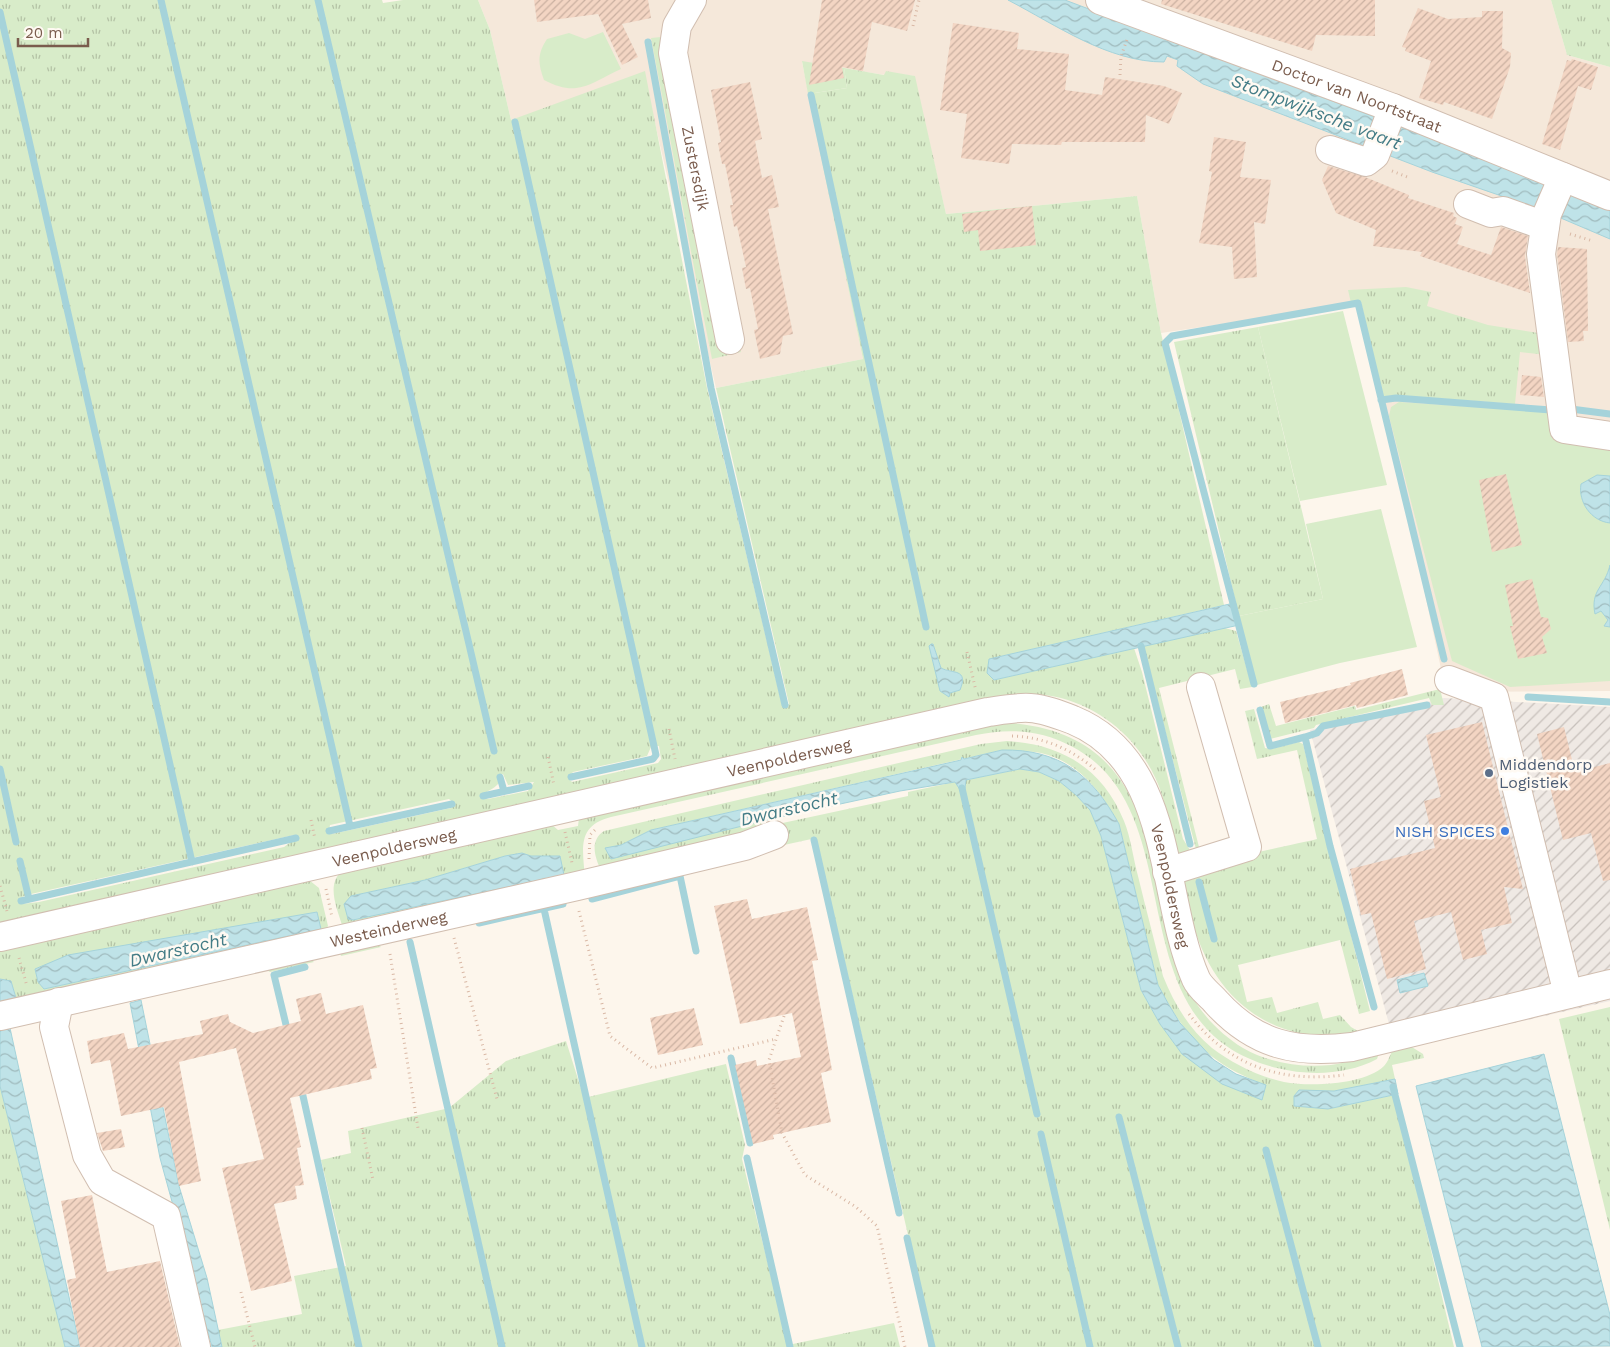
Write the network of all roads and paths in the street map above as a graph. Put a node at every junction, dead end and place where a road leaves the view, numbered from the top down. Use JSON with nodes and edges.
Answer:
{"nodes":[{"id":1,"x":692,"y":0,"type":"edge"},
{"id":2,"x":919,"y":0,"type":"edge"},
{"id":3,"x":1100,"y":0,"type":"edge"},
{"id":4,"x":913,"y":26,"type":"dead end"},
{"id":5,"x":1130,"y":32,"type":"dead end"},
{"id":6,"x":1120,"y":75,"type":"dead end"},
{"id":7,"x":1391,"y":115,"type":"junction"},
{"id":8,"x":1330,"y":150,"type":"dead end"},
{"id":9,"x":1561,"y":181,"type":"junction"},
{"id":10,"x":1610,"y":196,"type":"edge"},
{"id":11,"x":1468,"y":204,"type":"dead end"},
{"id":12,"x":1546,"y":220,"type":"junction"},
{"id":13,"x":730,"y":340,"type":"dead end"},
{"id":14,"x":1610,"y":436,"type":"edge"},
{"id":15,"x":967,"y":652,"type":"dead end"},
{"id":16,"x":1449,"y":680,"type":"dead end"},
{"id":17,"x":1201,"y":687,"type":"dead end"},
{"id":18,"x":981,"y":713,"type":"junction"},
{"id":19,"x":1008,"y":736,"type":"dead end"},
{"id":20,"x":548,"y":757,"type":"dead end"},
{"id":21,"x":1102,"y":776,"type":"dead end"},
{"id":22,"x":560,"y":809,"type":"junction"},
{"id":23,"x":606,"y":824,"type":"dead end"},
{"id":24,"x":774,"y":836,"type":"dead end"},
{"id":25,"x":1167,"y":872,"type":"junction"},
{"id":26,"x":585,"y":884,"type":"junction"},
{"id":27,"x":448,"y":915,"type":"junction"},
{"id":28,"x":385,"y":929,"type":"junction"},
{"id":29,"x":0,"y":937,"type":"edge"},
{"id":30,"x":1610,"y":984,"type":"edge"},
{"id":31,"x":1568,"y":994,"type":"junction"},
{"id":32,"x":59,"y":1002,"type":"junction"},
{"id":33,"x":1184,"y":1007,"type":"dead end"},
{"id":34,"x":0,"y":1016,"type":"edge"},
{"id":35,"x":784,"y":1016,"type":"dead end"},
{"id":36,"x":776,"y":1039,"type":"junction"},
{"id":37,"x":1352,"y":1074,"type":"dead end"},
{"id":38,"x":497,"y":1099,"type":"dead end"},
{"id":39,"x":362,"y":1128,"type":"dead end"},
{"id":40,"x":418,"y":1128,"type":"dead end"},
{"id":41,"x":373,"y":1180,"type":"dead end"},
{"id":42,"x":241,"y":1292,"type":"dead end"},
{"id":43,"x":196,"y":1347,"type":"edge"},
{"id":44,"x":255,"y":1347,"type":"edge"},
{"id":45,"x":905,"y":1347,"type":"edge"}],
"edges":[{"from":1,"to":13,"type":"street","name":"Zustersdijk"},
{"from":2,"to":4,"type":"path"},
{"from":3,"to":7,"type":"street","name":"Doctor van Noortstraat"},
{"from":5,"to":6,"type":"path"},
{"from":7,"to":8,"type":"street"},
{"from":7,"to":9,"type":"street","name":"Doctor van Noortstraat"},
{"from":9,"to":10,"type":"street","name":"Doctor van Noortstraat"},
{"from":9,"to":12,"type":"street"},
{"from":11,"to":12,"type":"street"},
{"from":12,"to":14,"type":"street"},
{"from":15,"to":18,"type":"path"},
{"from":16,"to":31,"type":"street"},
{"from":17,"to":25,"type":"street"},
{"from":18,"to":22,"type":"street","name":"Veenpoldersweg"},
{"from":18,"to":25,"type":"street","name":"Veenpoldersweg"},
{"from":19,"to":21,"type":"path"},
{"from":20,"to":22,"type":"path"},
{"from":22,"to":26,"type":"path"},
{"from":22,"to":29,"type":"street","name":"Veenpoldersweg"},
{"from":23,"to":26,"type":"path"},
{"from":24,"to":26,"type":"street","name":"Westeinderweg"},
{"from":25,"to":31,"type":"street","name":"Veenpoldersweg"},
{"from":26,"to":27,"type":"street","name":"Westeinderweg"},
{"from":26,"to":36,"type":"path"},
{"from":27,"to":28,"type":"street","name":"Westeinderweg"},
{"from":27,"to":38,"type":"path"},
{"from":28,"to":32,"type":"street","name":"Westeinderweg"},
{"from":28,"to":40,"type":"path"},
{"from":30,"to":31,"type":"street","name":"Veenpoldersweg"},
{"from":32,"to":34,"type":"street","name":"Westeinderweg"},
{"from":32,"to":43,"type":"street"},
{"from":33,"to":37,"type":"path"},
{"from":35,"to":36,"type":"path"},
{"from":36,"to":45,"type":"path"},
{"from":39,"to":41,"type":"path"},
{"from":42,"to":44,"type":"path"}]}
